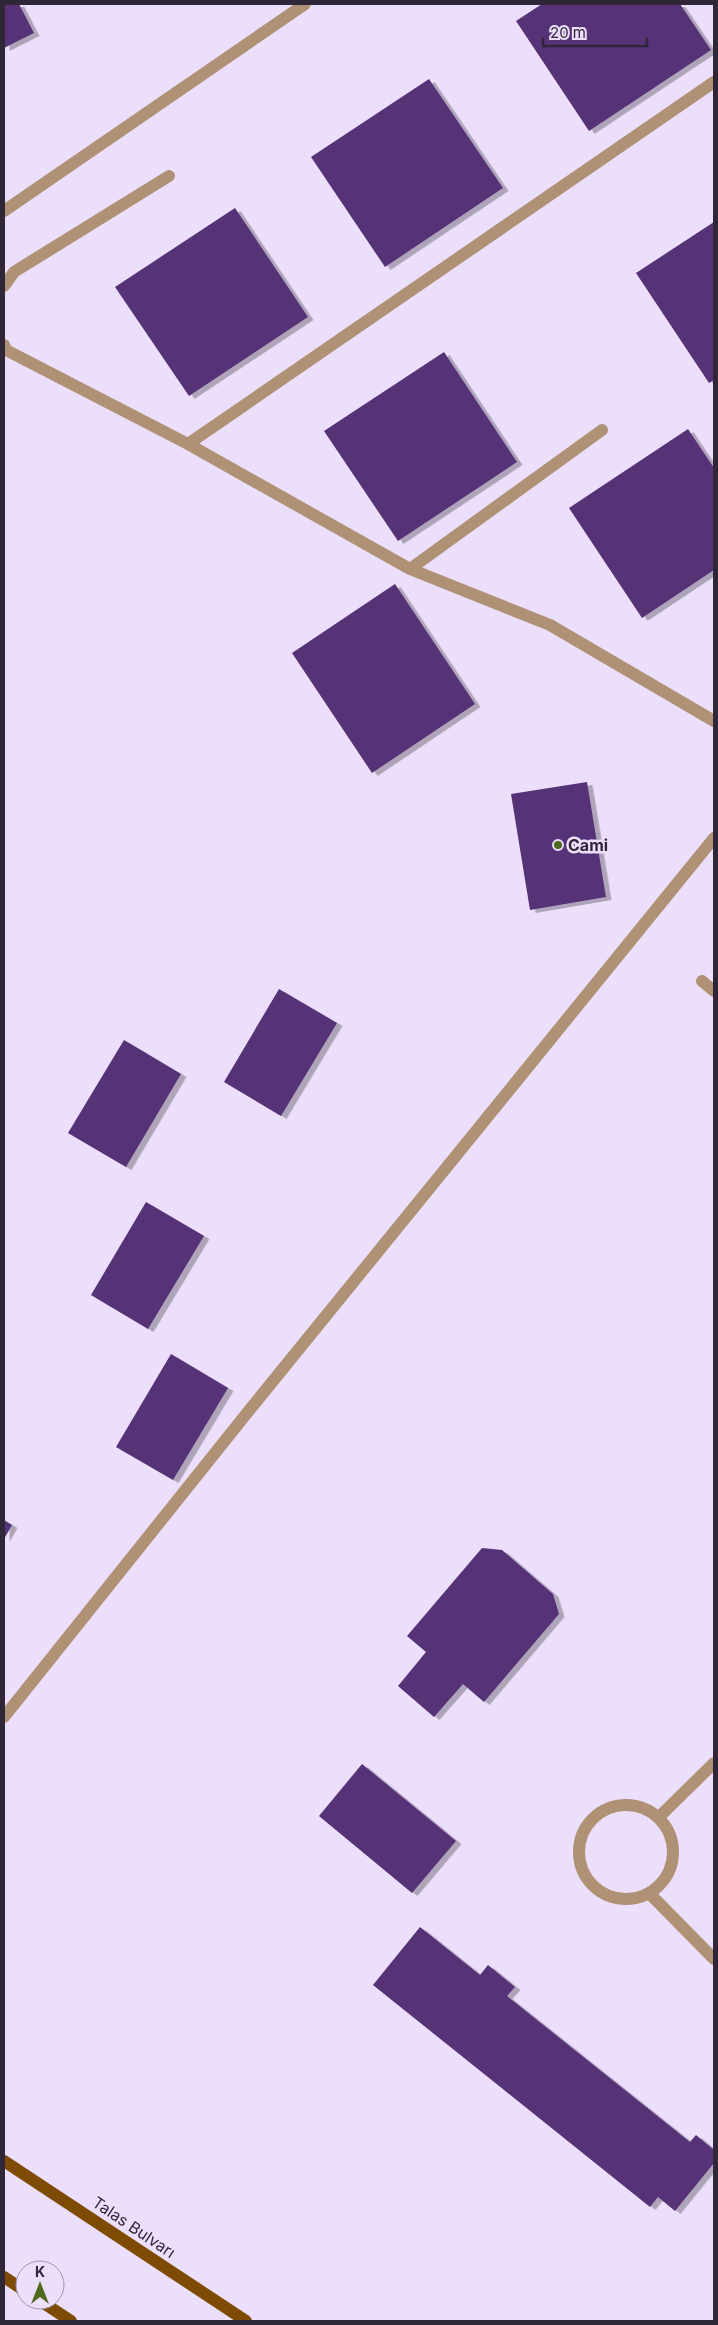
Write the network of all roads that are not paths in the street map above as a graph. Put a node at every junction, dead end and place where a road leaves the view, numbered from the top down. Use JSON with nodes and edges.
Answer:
{"nodes":[{"id":1,"x":305,"y":4,"type":"edge"},
{"id":2,"x":714,"y":82,"type":"edge"},
{"id":3,"x":170,"y":176,"type":"dead end"},
{"id":4,"x":4,"y":211,"type":"edge"},
{"id":5,"x":4,"y":286,"type":"edge"},
{"id":6,"x":4,"y":345,"type":"edge"},
{"id":7,"x":602,"y":430,"type":"dead end"},
{"id":8,"x":188,"y":444,"type":"junction"},
{"id":9,"x":410,"y":569,"type":"junction"},
{"id":10,"x":714,"y":721,"type":"edge"},
{"id":11,"x":714,"y":838,"type":"edge"},
{"id":12,"x":702,"y":981,"type":"dead end"},
{"id":13,"x":714,"y":991,"type":"edge"},
{"id":14,"x":4,"y":1717,"type":"edge"},
{"id":15,"x":714,"y":1763,"type":"edge"},
{"id":16,"x":659,"y":1817,"type":"junction"},
{"id":17,"x":650,"y":1894,"type":"junction"},
{"id":18,"x":714,"y":1959,"type":"edge"},
{"id":19,"x":4,"y":2161,"type":"edge"},
{"id":20,"x":4,"y":2277,"type":"edge"},
{"id":21,"x":15,"y":2284,"type":"edge"},
{"id":22,"x":53,"y":2310,"type":"edge"},
{"id":23,"x":70,"y":2321,"type":"edge"},
{"id":24,"x":246,"y":2321,"type":"edge"}],
"edges":[{"from":1,"to":4,"type":"street"},
{"from":2,"to":8,"type":"street"},
{"from":3,"to":5,"type":"street"},
{"from":6,"to":8,"type":"street"},
{"from":7,"to":9,"type":"street"},
{"from":8,"to":9,"type":"street"},
{"from":9,"to":10,"type":"street"},
{"from":11,"to":14,"type":"street"},
{"from":12,"to":13,"type":"street"},
{"from":15,"to":16,"type":"street"},
{"from":16,"to":17,"type":"street"},
{"from":16,"to":17,"type":"street"},
{"from":17,"to":18,"type":"street"},
{"from":19,"to":24,"type":"main road","name":"Talas Bulvarı"},
{"from":20,"to":21,"type":"main road"},
{"from":22,"to":23,"type":"main road"}]}
